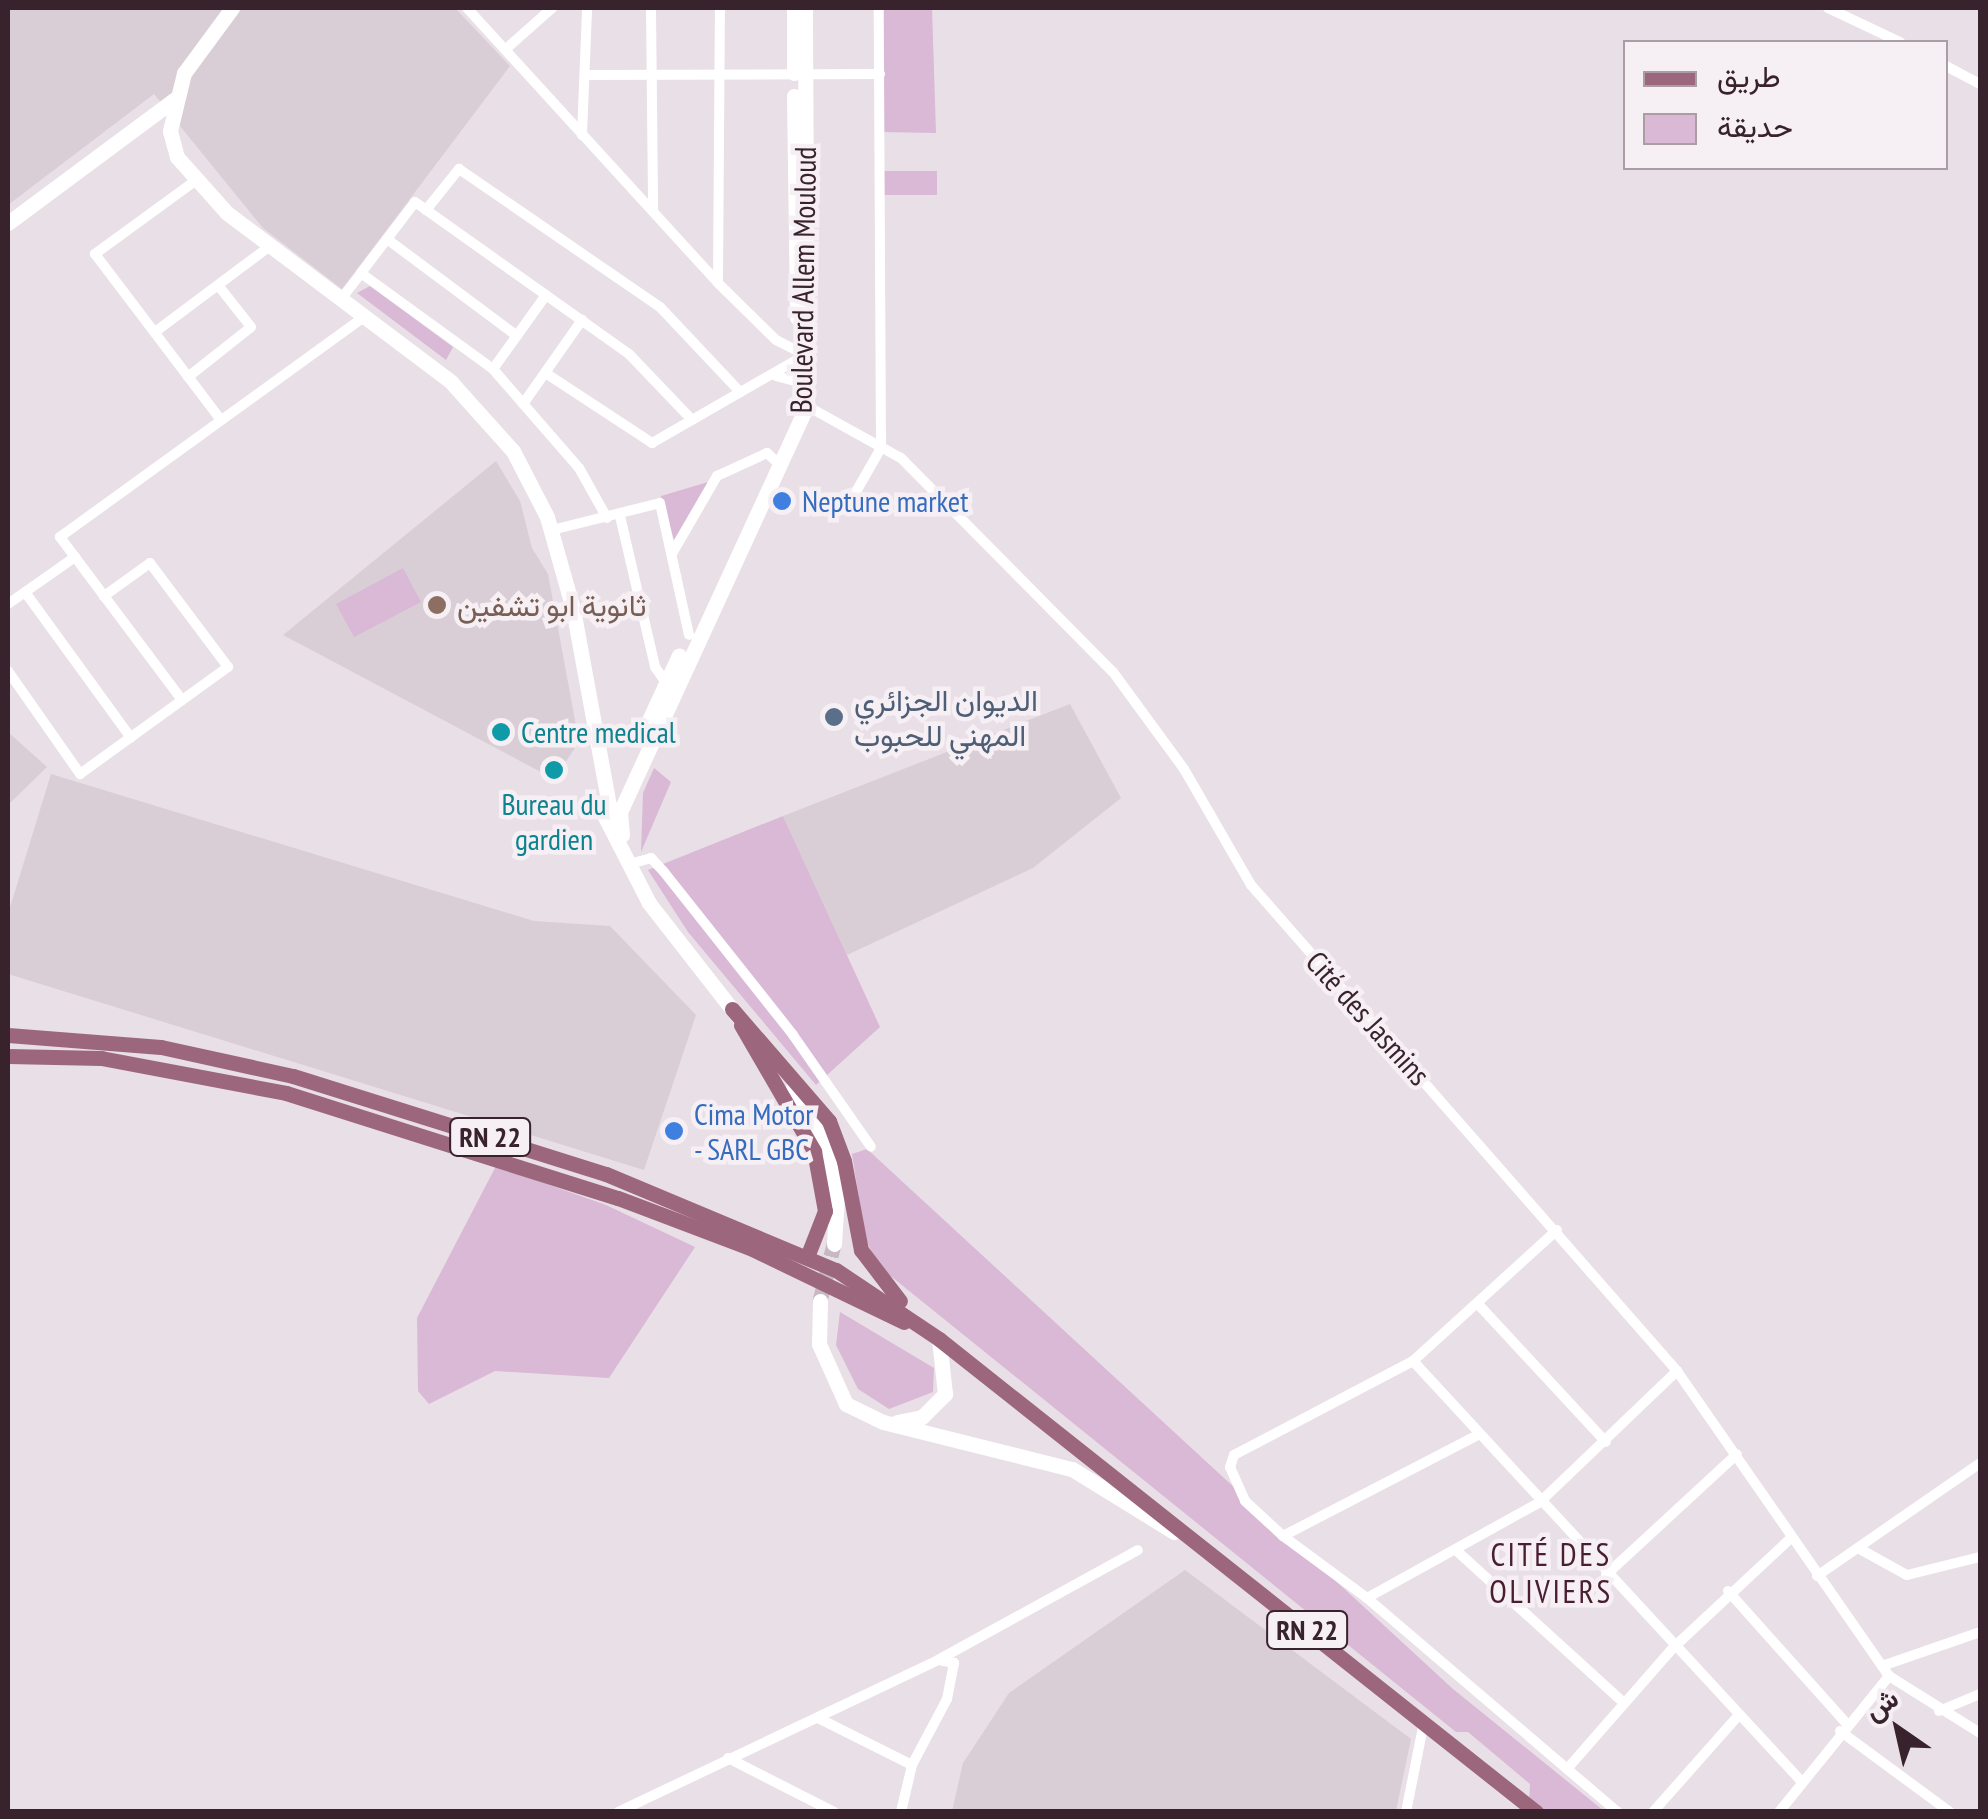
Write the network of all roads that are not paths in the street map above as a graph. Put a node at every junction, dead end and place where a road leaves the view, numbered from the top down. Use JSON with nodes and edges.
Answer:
{"nodes":[{"id":1,"x":232,"y":8,"type":"edge"},
{"id":2,"x":467,"y":8,"type":"edge"},
{"id":3,"x":552,"y":8,"type":"edge"},
{"id":4,"x":587,"y":8,"type":"edge"},
{"id":5,"x":651,"y":8,"type":"edge"},
{"id":6,"x":720,"y":8,"type":"edge"},
{"id":7,"x":794,"y":8,"type":"edge"},
{"id":8,"x":806,"y":8,"type":"edge"},
{"id":9,"x":879,"y":8,"type":"edge"},
{"id":10,"x":1828,"y":8,"type":"edge"},
{"id":11,"x":1896,"y":40,"type":"edge"},
{"id":12,"x":507,"y":48,"type":"junction"},
{"id":13,"x":1948,"y":67,"type":"edge"},
{"id":14,"x":799,"y":73,"type":"junction"},
{"id":15,"x":880,"y":74,"type":"junction"},
{"id":16,"x":586,"y":75,"type":"junction"},
{"id":17,"x":652,"y":76,"type":"junction"},
{"id":18,"x":720,"y":76,"type":"junction"},
{"id":19,"x":1980,"y":84,"type":"edge"},
{"id":20,"x":174,"y":99,"type":"junction"},
{"id":21,"x":582,"y":135,"type":"junction"},
{"id":22,"x":194,"y":181,"type":"junction"},
{"id":23,"x":426,"y":210,"type":"junction"},
{"id":24,"x":653,"y":213,"type":"junction"},
{"id":25,"x":8,"y":223,"type":"edge"},
{"id":26,"x":387,"y":240,"type":"junction"},
{"id":27,"x":270,"y":246,"type":"junction"},
{"id":28,"x":361,"y":273,"type":"junction"},
{"id":29,"x":718,"y":284,"type":"junction"},
{"id":30,"x":218,"y":285,"type":"junction"},
{"id":31,"x":546,"y":295,"type":"junction"},
{"id":32,"x":341,"y":299,"type":"junction"},
{"id":33,"x":364,"y":317,"type":"junction"},
{"id":34,"x":582,"y":320,"type":"junction"},
{"id":35,"x":155,"y":332,"type":"junction"},
{"id":36,"x":517,"y":336,"type":"junction"},
{"id":37,"x":798,"y":356,"type":"junction"},
{"id":38,"x":492,"y":369,"type":"junction"},
{"id":39,"x":547,"y":374,"type":"junction"},
{"id":40,"x":776,"y":376,"type":"junction"},
{"id":41,"x":188,"y":377,"type":"junction"},
{"id":42,"x":799,"y":382,"type":"junction"},
{"id":43,"x":740,"y":392,"type":"junction"},
{"id":44,"x":523,"y":404,"type":"junction"},
{"id":45,"x":806,"y":406,"type":"junction"},
{"id":46,"x":221,"y":420,"type":"junction"},
{"id":47,"x":692,"y":420,"type":"junction"},
{"id":48,"x":881,"y":448,"type":"junction"},
{"id":49,"x":777,"y":462,"type":"junction"},
{"id":50,"x":849,"y":504,"type":"dead end"},
{"id":51,"x":620,"y":516,"type":"junction"},
{"id":52,"x":606,"y":518,"type":"junction"},
{"id":53,"x":552,"y":530,"type":"junction"},
{"id":54,"x":672,"y":553,"type":"junction"},
{"id":55,"x":75,"y":557,"type":"junction"},
{"id":56,"x":24,"y":592,"type":"junction"},
{"id":57,"x":104,"y":596,"type":"junction"},
{"id":58,"x":8,"y":604,"type":"edge"},
{"id":59,"x":689,"y":635,"type":"junction"},
{"id":60,"x":8,"y":672,"type":"edge"},
{"id":61,"x":666,"y":683,"type":"junction"},
{"id":62,"x":182,"y":700,"type":"junction"},
{"id":63,"x":131,"y":738,"type":"junction"},
{"id":64,"x":614,"y":812,"type":"junction"},
{"id":65,"x":630,"y":864,"type":"junction"},
{"id":66,"x":732,"y":1008,"type":"junction"},
{"id":67,"x":8,"y":1035,"type":"edge"},
{"id":68,"x":8,"y":1056,"type":"edge"},
{"id":69,"x":870,"y":1147,"type":"dead end"},
{"id":70,"x":1556,"y":1230,"type":"junction"},
{"id":71,"x":834,"y":1244,"type":"tunnel mouth"},
{"id":72,"x":807,"y":1257,"type":"junction"},
{"id":73,"x":820,"y":1301,"type":"tunnel mouth"},
{"id":74,"x":1478,"y":1304,"type":"junction"},
{"id":75,"x":939,"y":1339,"type":"junction"},
{"id":76,"x":1412,"y":1361,"type":"junction"},
{"id":77,"x":1677,"y":1371,"type":"junction"},
{"id":78,"x":883,"y":1422,"type":"junction"},
{"id":79,"x":1478,"y":1436,"type":"junction"},
{"id":80,"x":1606,"y":1442,"type":"junction"},
{"id":81,"x":1736,"y":1454,"type":"junction"},
{"id":82,"x":1980,"y":1463,"type":"edge"},
{"id":83,"x":1540,"y":1502,"type":"junction"},
{"id":84,"x":1283,"y":1536,"type":"junction"},
{"id":85,"x":1790,"y":1538,"type":"junction"},
{"id":86,"x":1188,"y":1540,"type":"junction"},
{"id":87,"x":1858,"y":1548,"type":"junction"},
{"id":88,"x":1138,"y":1550,"type":"dead end"},
{"id":89,"x":1458,"y":1552,"type":"junction"},
{"id":90,"x":1980,"y":1557,"type":"edge"},
{"id":91,"x":1606,"y":1575,"type":"junction"},
{"id":92,"x":1817,"y":1576,"type":"junction"},
{"id":93,"x":1728,"y":1591,"type":"junction"},
{"id":94,"x":1367,"y":1598,"type":"junction"},
{"id":95,"x":1980,"y":1632,"type":"edge"},
{"id":96,"x":1673,"y":1648,"type":"junction"},
{"id":97,"x":938,"y":1660,"type":"junction"},
{"id":98,"x":1886,"y":1671,"type":"junction"},
{"id":99,"x":1980,"y":1694,"type":"edge"},
{"id":100,"x":1624,"y":1703,"type":"junction"},
{"id":101,"x":1939,"y":1710,"type":"junction"},
{"id":102,"x":1738,"y":1716,"type":"junction"},
{"id":103,"x":818,"y":1718,"type":"junction"},
{"id":104,"x":1424,"y":1721,"type":"junction"},
{"id":105,"x":1844,"y":1728,"type":"junction"},
{"id":106,"x":1980,"y":1734,"type":"edge"},
{"id":107,"x":728,"y":1758,"type":"junction"},
{"id":108,"x":912,"y":1765,"type":"junction"},
{"id":109,"x":1568,"y":1769,"type":"junction"},
{"id":110,"x":1802,"y":1782,"type":"junction"},
{"id":111,"x":619,"y":1810,"type":"edge"},
{"id":112,"x":834,"y":1812,"type":"edge"},
{"id":113,"x":901,"y":1812,"type":"edge"},
{"id":114,"x":1406,"y":1812,"type":"edge"},
{"id":115,"x":1536,"y":1812,"type":"edge"},
{"id":116,"x":1618,"y":1812,"type":"edge"},
{"id":117,"x":1654,"y":1812,"type":"edge"},
{"id":118,"x":1779,"y":1812,"type":"edge"},
{"id":119,"x":1950,"y":1812,"type":"edge"}],
"edges":[{"from":1,"to":20,"type":"main road"},
{"from":2,"to":12,"type":"street"},
{"from":3,"to":12,"type":"street"},
{"from":4,"to":16,"type":"street"},
{"from":5,"to":17,"type":"street"},
{"from":6,"to":18,"type":"street"},
{"from":7,"to":14,"type":"main road","name":"Boulevard Allem Mouloud"},
{"from":8,"to":14,"type":"main road","name":"Boulevard Allem Mouloud"},
{"from":9,"to":15,"type":"street"},
{"from":10,"to":11,"type":"street"},
{"from":12,"to":21,"type":"street"},
{"from":13,"to":19,"type":"street"},
{"from":14,"to":15,"type":"street"},
{"from":14,"to":18,"type":"street"},
{"from":14,"to":37,"type":"main road","name":"Boulevard Allem Mouloud"},
{"from":14,"to":45,"type":"main road","name":"Boulevard Allem Mouloud"},
{"from":15,"to":48,"type":"street"},
{"from":16,"to":17,"type":"street"},
{"from":16,"to":21,"type":"street"},
{"from":17,"to":18,"type":"street"},
{"from":17,"to":24,"type":"street"},
{"from":18,"to":29,"type":"street"},
{"from":20,"to":22,"type":"main road"},
{"from":20,"to":25,"type":"main road"},
{"from":21,"to":24,"type":"street"},
{"from":22,"to":27,"type":"main road"},
{"from":22,"to":35,"type":"street"},
{"from":23,"to":26,"type":"street"},
{"from":23,"to":31,"type":"street"},
{"from":23,"to":43,"type":"street"},
{"from":24,"to":29,"type":"street"},
{"from":26,"to":28,"type":"street"},
{"from":26,"to":36,"type":"street"},
{"from":27,"to":30,"type":"street"},
{"from":27,"to":32,"type":"main road"},
{"from":28,"to":32,"type":"street"},
{"from":28,"to":38,"type":"street"},
{"from":29,"to":37,"type":"street"},
{"from":30,"to":35,"type":"street"},
{"from":30,"to":41,"type":"street"},
{"from":31,"to":34,"type":"street"},
{"from":31,"to":36,"type":"street"},
{"from":32,"to":33,"type":"main road"},
{"from":33,"to":46,"type":"street"},
{"from":33,"to":53,"type":"main road"},
{"from":34,"to":39,"type":"street"},
{"from":34,"to":47,"type":"street"},
{"from":35,"to":41,"type":"street"},
{"from":36,"to":38,"type":"street"},
{"from":37,"to":40,"type":"street"},
{"from":37,"to":42,"type":"main road","name":"Boulevard Allem Mouloud"},
{"from":38,"to":44,"type":"street"},
{"from":39,"to":44,"type":"street"},
{"from":39,"to":47,"type":"street"},
{"from":40,"to":42,"type":"street"},
{"from":40,"to":43,"type":"street"},
{"from":41,"to":46,"type":"street"},
{"from":42,"to":49,"type":"main road","name":"Boulevard Allem Mouloud"},
{"from":43,"to":47,"type":"street"},
{"from":44,"to":52,"type":"street"},
{"from":45,"to":48,"type":"street","name":"Cité des Jasmins"},
{"from":45,"to":64,"type":"main road","name":"Boulevard Allem Mouloud"},
{"from":46,"to":55,"type":"street"},
{"from":48,"to":50,"type":"street"},
{"from":48,"to":70,"type":"street","name":"Cité des Jasmins"},
{"from":49,"to":54,"type":"street"},
{"from":49,"to":59,"type":"main road","name":"Boulevard Allem Mouloud"},
{"from":51,"to":52,"type":"street"},
{"from":51,"to":54,"type":"street"},
{"from":51,"to":61,"type":"street"},
{"from":52,"to":53,"type":"street"},
{"from":53,"to":64,"type":"main road"},
{"from":54,"to":59,"type":"street"},
{"from":55,"to":56,"type":"street"},
{"from":55,"to":57,"type":"street"},
{"from":56,"to":58,"type":"street"},
{"from":56,"to":63,"type":"street"},
{"from":57,"to":62,"type":"street"},
{"from":57,"to":62,"type":"street"},
{"from":59,"to":61,"type":"main road","name":"Boulevard Allem Mouloud"},
{"from":60,"to":63,"type":"street"},
{"from":61,"to":64,"type":"main road","name":"Boulevard Allem Mouloud"},
{"from":62,"to":63,"type":"street"},
{"from":64,"to":65,"type":"main road"},
{"from":65,"to":66,"type":"main road"},
{"from":65,"to":69,"type":"street"},
{"from":66,"to":71,"type":"main road"},
{"from":66,"to":72,"type":"main road"},
{"from":66,"to":75,"type":"main road"},
{"from":67,"to":72,"type":"main road","number":"RN 22"},
{"from":68,"to":75,"type":"main road","number":"RN 22"},
{"from":70,"to":74,"type":"street"},
{"from":70,"to":77,"type":"street","name":"Cité des Jasmins"},
{"from":72,"to":75,"type":"main road","number":"RN 22"},
{"from":73,"to":78,"type":"main road"},
{"from":74,"to":76,"type":"street"},
{"from":74,"to":80,"type":"street"},
{"from":75,"to":78,"type":"main road"},
{"from":75,"to":86,"type":"main road","number":"RN 22"},
{"from":76,"to":79,"type":"street"},
{"from":76,"to":84,"type":"street"},
{"from":77,"to":80,"type":"street"},
{"from":77,"to":81,"type":"street","name":"Cité des Jasmins"},
{"from":78,"to":86,"type":"main road"},
{"from":79,"to":83,"type":"street"},
{"from":79,"to":84,"type":"street"},
{"from":80,"to":83,"type":"street"},
{"from":81,"to":85,"type":"street","name":"Cité des Jasmins"},
{"from":81,"to":91,"type":"street"},
{"from":82,"to":87,"type":"street"},
{"from":83,"to":89,"type":"street"},
{"from":83,"to":91,"type":"street"},
{"from":84,"to":94,"type":"street"},
{"from":85,"to":92,"type":"street","name":"Cité des Jasmins"},
{"from":85,"to":93,"type":"street"},
{"from":86,"to":104,"type":"main road","number":"RN 22"},
{"from":87,"to":90,"type":"street"},
{"from":87,"to":92,"type":"street"},
{"from":88,"to":97,"type":"street"},
{"from":89,"to":94,"type":"street"},
{"from":89,"to":100,"type":"street"},
{"from":91,"to":96,"type":"street"},
{"from":92,"to":98,"type":"street","name":"Cité des Jasmins"},
{"from":93,"to":96,"type":"street"},
{"from":93,"to":105,"type":"street"},
{"from":94,"to":109,"type":"street"},
{"from":95,"to":98,"type":"street"},
{"from":96,"to":100,"type":"street"},
{"from":96,"to":102,"type":"street"},
{"from":97,"to":103,"type":"street"},
{"from":97,"to":108,"type":"street"},
{"from":98,"to":101,"type":"street","name":"Cité des Jasmins"},
{"from":98,"to":105,"type":"street"},
{"from":99,"to":101,"type":"street"},
{"from":100,"to":109,"type":"street"},
{"from":101,"to":106,"type":"street","name":"Cité des Jasmins"},
{"from":102,"to":110,"type":"street"},
{"from":102,"to":117,"type":"street"},
{"from":103,"to":107,"type":"street"},
{"from":103,"to":108,"type":"street"},
{"from":104,"to":114,"type":"street"},
{"from":104,"to":115,"type":"main road","number":"RN 22"},
{"from":105,"to":110,"type":"street"},
{"from":105,"to":119,"type":"street"},
{"from":107,"to":111,"type":"street"},
{"from":107,"to":112,"type":"street"},
{"from":108,"to":113,"type":"street"},
{"from":109,"to":116,"type":"street"},
{"from":110,"to":118,"type":"street"}]}
